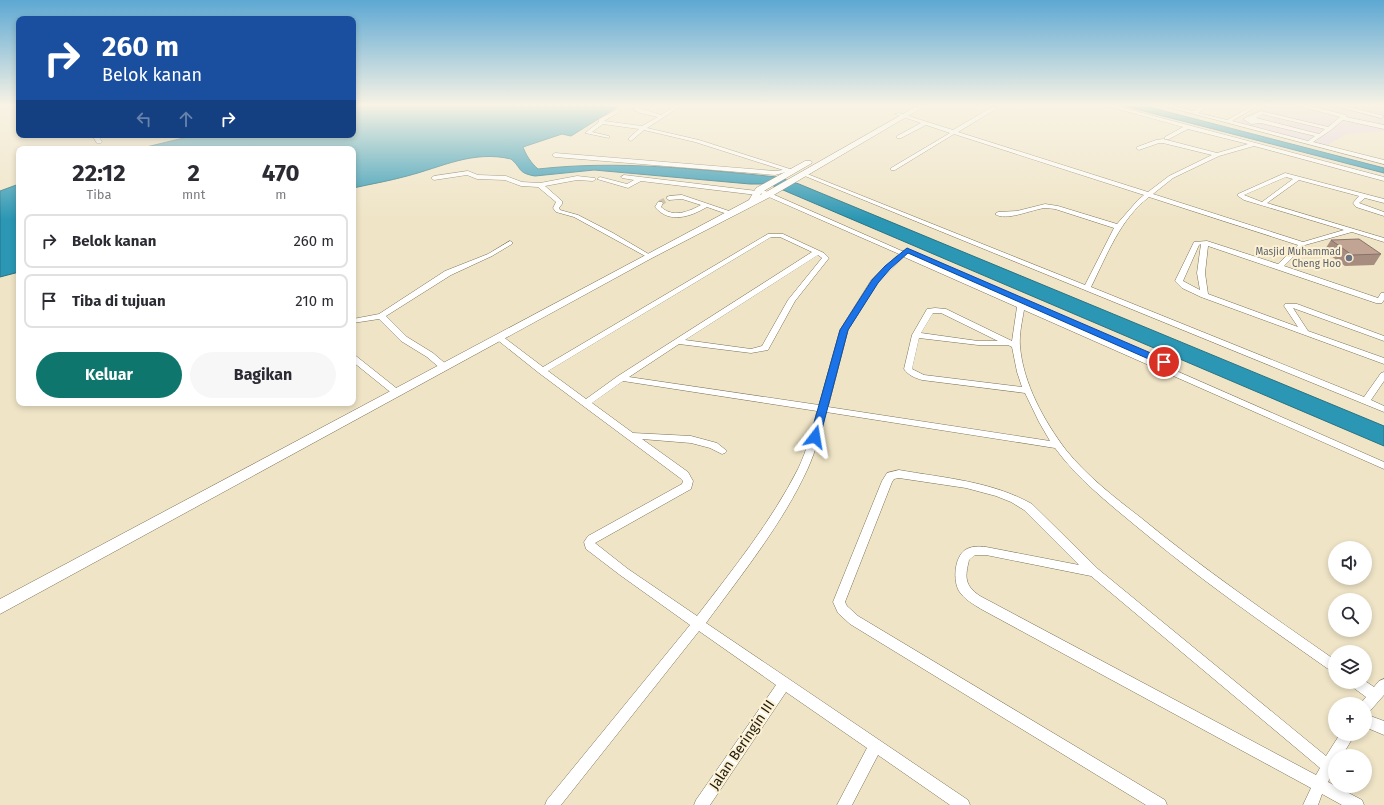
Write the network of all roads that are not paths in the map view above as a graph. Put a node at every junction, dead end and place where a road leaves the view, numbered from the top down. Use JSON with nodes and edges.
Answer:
{"nodes":[{"id":1,"x":705,"y":144,"type":"edge"},
{"id":2,"x":843,"y":144,"type":"edge"},
{"id":3,"x":853,"y":144,"type":"edge"},
{"id":4,"x":934,"y":144,"type":"edge"},
{"id":5,"x":989,"y":144,"type":"edge"},
{"id":6,"x":1151,"y":144,"type":"edge"},
{"id":7,"x":1173,"y":144,"type":"edge"},
{"id":8,"x":1254,"y":144,"type":"joint"},
{"id":9,"x":1310,"y":144,"type":"edge"},
{"id":10,"x":1139,"y":148,"type":"dead end"},
{"id":11,"x":555,"y":155,"type":"dead end"},
{"id":12,"x":1217,"y":155,"type":"junction"},
{"id":13,"x":1384,"y":162,"type":"edge"},
{"id":14,"x":893,"y":169,"type":"dead end"},
{"id":15,"x":790,"y":170,"type":"junction"},
{"id":16,"x":803,"y":174,"type":"junction"},
{"id":17,"x":624,"y":177,"type":"dead end"},
{"id":18,"x":434,"y":178,"type":"dead end"},
{"id":19,"x":1298,"y":178,"type":"junction"},
{"id":20,"x":640,"y":179,"type":"junction"},
{"id":21,"x":1384,"y":179,"type":"edge"},
{"id":22,"x":540,"y":185,"type":"junction"},
{"id":23,"x":760,"y":191,"type":"junction"},
{"id":24,"x":774,"y":191,"type":"junction"},
{"id":25,"x":1149,"y":195,"type":"junction"},
{"id":26,"x":1364,"y":195,"type":"junction"},
{"id":27,"x":669,"y":198,"type":"tunnel mouth"},
{"id":28,"x":1384,"y":201,"type":"edge"},
{"id":29,"x":660,"y":203,"type":"dead end"},
{"id":30,"x":1264,"y":203,"type":"junction"},
{"id":31,"x":706,"y":205,"type":"junction"},
{"id":32,"x":730,"y":213,"type":"junction"},
{"id":33,"x":998,"y":214,"type":"dead end"},
{"id":34,"x":1384,"y":214,"type":"edge"},
{"id":35,"x":1118,"y":227,"type":"junction"},
{"id":36,"x":1352,"y":230,"type":"junction"},
{"id":37,"x":1384,"y":240,"type":"edge"},
{"id":38,"x":1205,"y":242,"type":"junction"},
{"id":39,"x":510,"y":243,"type":"dead end"},
{"id":40,"x":1303,"y":244,"type":"junction"},
{"id":41,"x":817,"y":252,"type":"junction"},
{"id":42,"x":905,"y":252,"type":"junction"},
{"id":43,"x":649,"y":256,"type":"junction"},
{"id":44,"x":1279,"y":267,"type":"junction"},
{"id":45,"x":1087,"y":289,"type":"junction"},
{"id":46,"x":1204,"y":295,"type":"junction"},
{"id":47,"x":1382,"y":299,"type":"edge"},
{"id":48,"x":1023,"y":303,"type":"junction"},
{"id":49,"x":381,"y":316,"type":"junction"},
{"id":50,"x":356,"y":320,"type":"edge"},
{"id":51,"x":1306,"y":332,"type":"junction"},
{"id":52,"x":916,"y":335,"type":"junction"},
{"id":53,"x":499,"y":338,"type":"junction"},
{"id":54,"x":1384,"y":339,"type":"edge"},
{"id":55,"x":679,"y":342,"type":"junction"},
{"id":56,"x":1013,"y":344,"type":"junction"},
{"id":57,"x":356,"y":360,"type":"edge"},
{"id":58,"x":1384,"y":361,"type":"edge"},
{"id":59,"x":444,"y":367,"type":"junction"},
{"id":60,"x":542,"y":370,"type":"junction"},
{"id":61,"x":1384,"y":375,"type":"edge"},
{"id":62,"x":621,"y":378,"type":"junction"},
{"id":63,"x":1028,"y":391,"type":"junction"},
{"id":64,"x":397,"y":393,"type":"junction"},
{"id":65,"x":1365,"y":402,"type":"junction"},
{"id":66,"x":586,"y":403,"type":"junction"},
{"id":67,"x":822,"y":408,"type":"junction"},
{"id":68,"x":1384,"y":409,"type":"edge"},
{"id":69,"x":631,"y":436,"type":"junction"},
{"id":70,"x":1058,"y":445,"type":"junction"},
{"id":71,"x":722,"y":451,"type":"dead end"},
{"id":72,"x":1384,"y":459,"type":"edge"},
{"id":73,"x":1384,"y":466,"type":"edge"},
{"id":74,"x":1094,"y":572,"type":"junction"},
{"id":75,"x":0,"y":607,"type":"edge"},
{"id":76,"x":698,"y":624,"type":"junction"},
{"id":77,"x":1328,"y":662,"type":"edge"},
{"id":78,"x":784,"y":684,"type":"junction"},
{"id":79,"x":1384,"y":685,"type":"edge"},
{"id":80,"x":1366,"y":689,"type":"edge"},
{"id":81,"x":1374,"y":695,"type":"junction"},
{"id":82,"x":1372,"y":698,"type":"edge"},
{"id":83,"x":1372,"y":723,"type":"edge"},
{"id":84,"x":1384,"y":728,"type":"edge"},
{"id":85,"x":875,"y":746,"type":"junction"},
{"id":86,"x":1328,"y":766,"type":"joint"},
{"id":87,"x":1319,"y":784,"type":"junction"},
{"id":88,"x":552,"y":805,"type":"edge"},
{"id":89,"x":701,"y":805,"type":"edge"},
{"id":90,"x":844,"y":805,"type":"edge"},
{"id":91,"x":963,"y":805,"type":"edge"},
{"id":92,"x":1160,"y":805,"type":"edge"},
{"id":93,"x":1310,"y":805,"type":"edge"},
{"id":94,"x":1357,"y":805,"type":"edge"}],
"edges":[{"from":1,"to":15,"type":"street"},
{"from":2,"to":15,"type":"street"},
{"from":3,"to":16,"type":"street"},
{"from":4,"to":14,"type":"street"},
{"from":5,"to":25,"type":"street"},
{"from":6,"to":10,"type":"street"},
{"from":7,"to":12,"type":"street"},
{"from":8,"to":12,"type":"street"},
{"from":8,"to":21,"type":"street"},
{"from":9,"to":13,"type":"street"},
{"from":11,"to":15,"type":"street"},
{"from":12,"to":25,"type":"street"},
{"from":15,"to":23,"type":"street"},
{"from":16,"to":24,"type":"street"},
{"from":16,"to":45,"type":"street"},
{"from":17,"to":20,"type":"street"},
{"from":18,"to":22,"type":"street"},
{"from":19,"to":26,"type":"street"},
{"from":19,"to":30,"type":"street"},
{"from":19,"to":30,"type":"street"},
{"from":20,"to":22,"type":"street"},
{"from":20,"to":23,"type":"street"},
{"from":22,"to":43,"type":"street"},
{"from":23,"to":24,"type":"street"},
{"from":23,"to":24,"type":"street"},
{"from":23,"to":32,"type":"street"},
{"from":24,"to":42,"type":"street"},
{"from":25,"to":35,"type":"street"},
{"from":25,"to":40,"type":"street"},
{"from":26,"to":28,"type":"street"},
{"from":26,"to":34,"type":"street"},
{"from":27,"to":31,"type":"street"},
{"from":29,"to":31,"type":"street"},
{"from":30,"to":36,"type":"street"},
{"from":31,"to":32,"type":"street"},
{"from":32,"to":43,"type":"street"},
{"from":33,"to":35,"type":"street"},
{"from":35,"to":45,"type":"street"},
{"from":36,"to":37,"type":"street"},
{"from":36,"to":40,"type":"street"},
{"from":38,"to":44,"type":"street"},
{"from":38,"to":46,"type":"street"},
{"from":38,"to":46,"type":"street"},
{"from":39,"to":49,"type":"street"},
{"from":40,"to":44,"type":"street"},
{"from":41,"to":55,"type":"street"},
{"from":41,"to":55,"type":"street"},
{"from":41,"to":60,"type":"street"},
{"from":42,"to":48,"type":"street"},
{"from":42,"to":67,"type":"street"},
{"from":43,"to":53,"type":"street"},
{"from":44,"to":47,"type":"street"},
{"from":45,"to":65,"type":"street"},
{"from":46,"to":51,"type":"street"},
{"from":48,"to":56,"type":"street"},
{"from":48,"to":72,"type":"street"},
{"from":48,"to":73,"type":"street"},
{"from":49,"to":50,"type":"street"},
{"from":49,"to":59,"type":"street"},
{"from":51,"to":54,"type":"street"},
{"from":51,"to":58,"type":"street"},
{"from":52,"to":56,"type":"street"},
{"from":52,"to":56,"type":"street"},
{"from":52,"to":63,"type":"street"},
{"from":53,"to":59,"type":"street"},
{"from":53,"to":60,"type":"street"},
{"from":55,"to":62,"type":"street"},
{"from":56,"to":63,"type":"street"},
{"from":57,"to":64,"type":"street"},
{"from":59,"to":64,"type":"street"},
{"from":60,"to":66,"type":"street"},
{"from":61,"to":65,"type":"street"},
{"from":62,"to":66,"type":"street"},
{"from":62,"to":67,"type":"street"},
{"from":63,"to":70,"type":"street"},
{"from":64,"to":75,"type":"street"},
{"from":65,"to":68,"type":"street"},
{"from":66,"to":69,"type":"street"},
{"from":67,"to":70,"type":"street"},
{"from":67,"to":76,"type":"street"},
{"from":69,"to":71,"type":"street"},
{"from":69,"to":76,"type":"street"},
{"from":70,"to":77,"type":"street"},
{"from":74,"to":86,"type":"street"},
{"from":74,"to":87,"type":"street"},
{"from":74,"to":92,"type":"street"},
{"from":76,"to":78,"type":"street"},
{"from":76,"to":88,"type":"street"},
{"from":78,"to":85,"type":"street"},
{"from":78,"to":89,"type":"street","name":"Jalan Beringin III"},
{"from":79,"to":81,"type":"street"},
{"from":80,"to":81,"type":"street"},
{"from":81,"to":82,"type":"street"},
{"from":83,"to":84,"type":"street"},
{"from":85,"to":90,"type":"street"},
{"from":85,"to":91,"type":"street"},
{"from":86,"to":87,"type":"street"},
{"from":87,"to":93,"type":"street"},
{"from":87,"to":94,"type":"street"}]}
